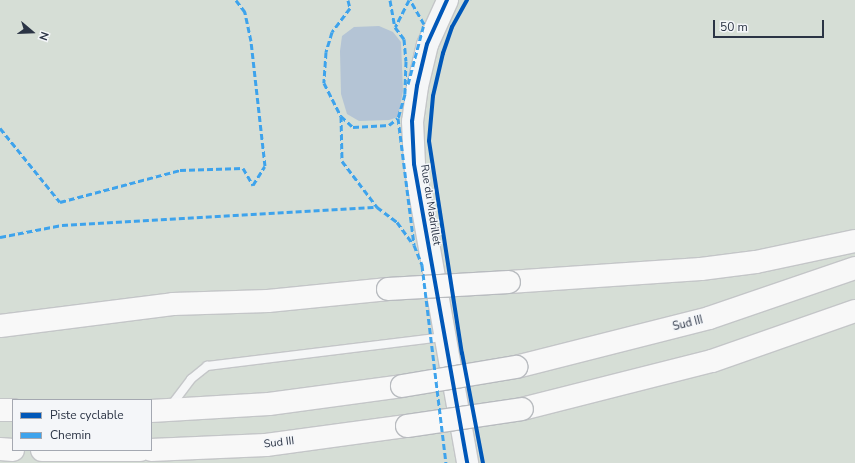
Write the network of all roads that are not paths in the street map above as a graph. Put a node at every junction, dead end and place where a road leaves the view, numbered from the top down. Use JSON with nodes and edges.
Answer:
{"nodes":[{"id":1,"x":447,"y":0,"type":"edge"},
{"id":2,"x":855,"y":241,"type":"edge"},
{"id":3,"x":855,"y":268,"type":"edge"},
{"id":4,"x":855,"y":311,"type":"edge"},
{"id":5,"x":0,"y":326,"type":"edge"},
{"id":6,"x":444,"y":337,"type":"junction"},
{"id":7,"x":0,"y":410,"type":"edge"},
{"id":8,"x":12,"y":410,"type":"edge"},
{"id":9,"x":160,"y":411,"type":"edge"},
{"id":10,"x":266,"y":445,"type":"junction"},
{"id":11,"x":0,"y":449,"type":"edge"},
{"id":12,"x":12,"y":450,"type":"edge"},
{"id":13,"x":152,"y":450,"type":"edge"},
{"id":14,"x":154,"y":463,"type":"edge"},
{"id":15,"x":466,"y":463,"type":"edge"}],
"edges":[{"from":1,"to":6,"type":"street","name":"Rue du Madrillet"},
{"from":2,"to":5,"type":"highway","bridge":true},
{"from":3,"to":9,"type":"highway","name":"Sud III","bridge":true},
{"from":4,"to":10,"type":"highway","name":"Sud III","bridge":true},
{"from":6,"to":9,"type":"lane"},
{"from":6,"to":15,"type":"street","name":"Rue du Madrillet"},
{"from":7,"to":8,"type":"highway"},
{"from":10,"to":13,"type":"highway","name":"Sud III"},
{"from":10,"to":14,"type":"highway"},
{"from":11,"to":12,"type":"highway"}]}
